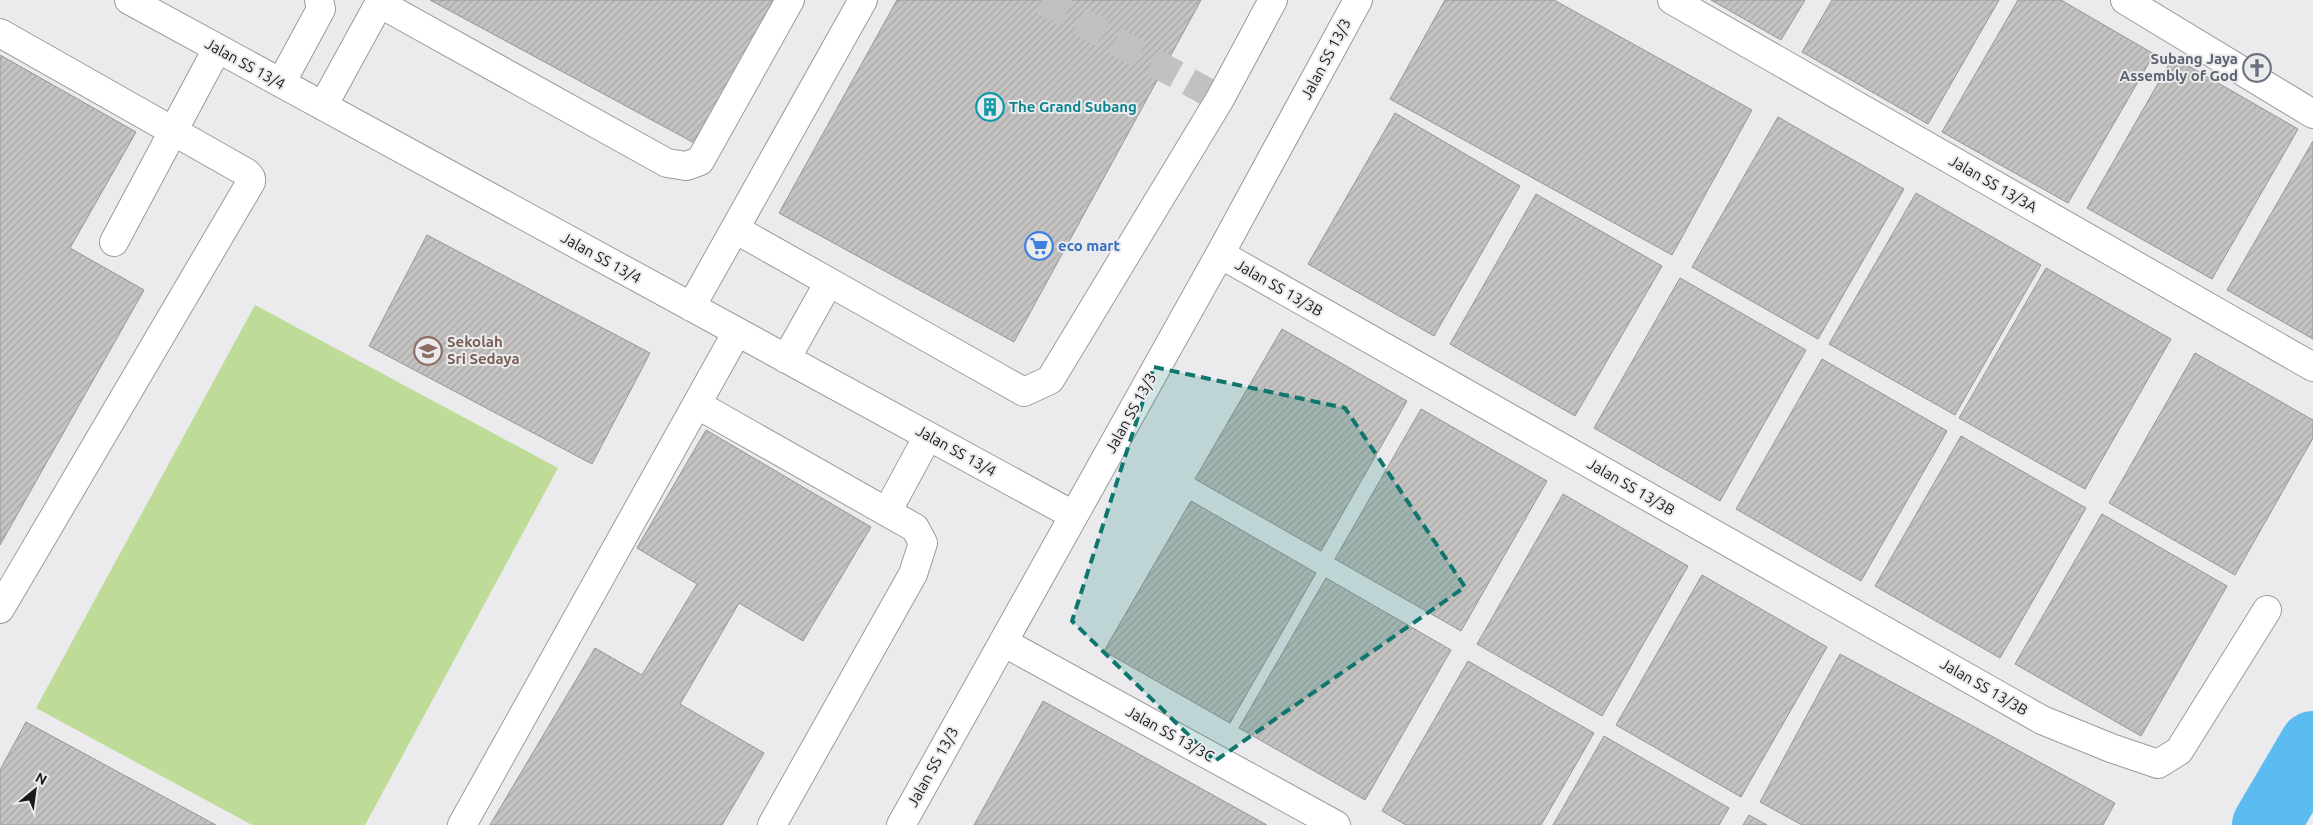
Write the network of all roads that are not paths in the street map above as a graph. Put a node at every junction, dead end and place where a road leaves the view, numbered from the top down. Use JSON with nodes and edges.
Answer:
{"nodes":[{"id":1,"x":129,"y":0,"type":"edge"},
{"id":2,"x":319,"y":0,"type":"edge"},
{"id":3,"x":790,"y":0,"type":"edge"},
{"id":4,"x":863,"y":0,"type":"edge"},
{"id":5,"x":1273,"y":0,"type":"edge"},
{"id":6,"x":1358,"y":0,"type":"edge"},
{"id":7,"x":1672,"y":0,"type":"edge"},
{"id":8,"x":2125,"y":0,"type":"edge"},
{"id":9,"x":380,"y":1,"type":"edge"},
{"id":10,"x":0,"y":33,"type":"edge"},
{"id":11,"x":218,"y":48,"type":"junction"},
{"id":12,"x":281,"y":83,"type":"junction"},
{"id":13,"x":323,"y":106,"type":"junction"},
{"id":14,"x":2313,"y":114,"type":"edge"},
{"id":15,"x":175,"y":130,"type":"junction"},
{"id":16,"x":734,"y":229,"type":"junction"},
{"id":17,"x":114,"y":242,"type":"dead end"},
{"id":18,"x":1220,"y":254,"type":"junction"},
{"id":19,"x":830,"y":282,"type":"junction"},
{"id":20,"x":691,"y":307,"type":"junction"},
{"id":21,"x":737,"y":332,"type":"junction"},
{"id":22,"x":786,"y":359,"type":"junction"},
{"id":23,"x":2313,"y":367,"type":"edge"},
{"id":24,"x":698,"y":404,"type":"junction"},
{"id":25,"x":928,"y":436,"type":"junction"},
{"id":26,"x":887,"y":512,"type":"junction"},
{"id":27,"x":1073,"y":515,"type":"junction"},
{"id":28,"x":0,"y":609,"type":"edge"},
{"id":29,"x":2267,"y":610,"type":"dead end"},
{"id":30,"x":1003,"y":642,"type":"junction"},
{"id":31,"x":462,"y":825,"type":"edge"},
{"id":32,"x":772,"y":825,"type":"edge"},
{"id":33,"x":900,"y":825,"type":"edge"},
{"id":34,"x":1336,"y":825,"type":"edge"}],
"edges":[{"from":1,"to":11,"type":"street","name":"Jalan SS 13/4"},
{"from":2,"to":12,"type":"street"},
{"from":3,"to":9,"type":"street"},
{"from":4,"to":16,"type":"street"},
{"from":5,"to":19,"type":"street"},
{"from":6,"to":18,"type":"street","name":"Jalan SS 13/3"},
{"from":7,"to":23,"type":"street","name":"Jalan SS 13/3A"},
{"from":8,"to":14,"type":"street"},
{"from":9,"to":13,"type":"street"},
{"from":10,"to":15,"type":"street"},
{"from":11,"to":12,"type":"street","name":"Jalan SS 13/4"},
{"from":11,"to":15,"type":"street"},
{"from":12,"to":13,"type":"street","name":"Jalan SS 13/4"},
{"from":13,"to":20,"type":"street","name":"Jalan SS 13/4"},
{"from":15,"to":17,"type":"street"},
{"from":15,"to":28,"type":"street"},
{"from":16,"to":19,"type":"street"},
{"from":16,"to":20,"type":"street"},
{"from":18,"to":27,"type":"street","name":"Jalan SS 13/3"},
{"from":18,"to":29,"type":"street","name":"Jalan SS 13/3B"},
{"from":19,"to":22,"type":"street"},
{"from":20,"to":21,"type":"street","name":"Jalan SS 13/4"},
{"from":21,"to":22,"type":"street","name":"Jalan SS 13/4"},
{"from":21,"to":24,"type":"street"},
{"from":22,"to":25,"type":"street","name":"Jalan SS 13/4"},
{"from":24,"to":26,"type":"street"},
{"from":24,"to":31,"type":"street"},
{"from":25,"to":26,"type":"street"},
{"from":25,"to":27,"type":"street","name":"Jalan SS 13/4"},
{"from":26,"to":32,"type":"street"},
{"from":27,"to":30,"type":"street","name":"Jalan SS 13/3"},
{"from":30,"to":33,"type":"street","name":"Jalan SS 13/3"},
{"from":30,"to":34,"type":"street","name":"Jalan SS 13/3C"}]}
